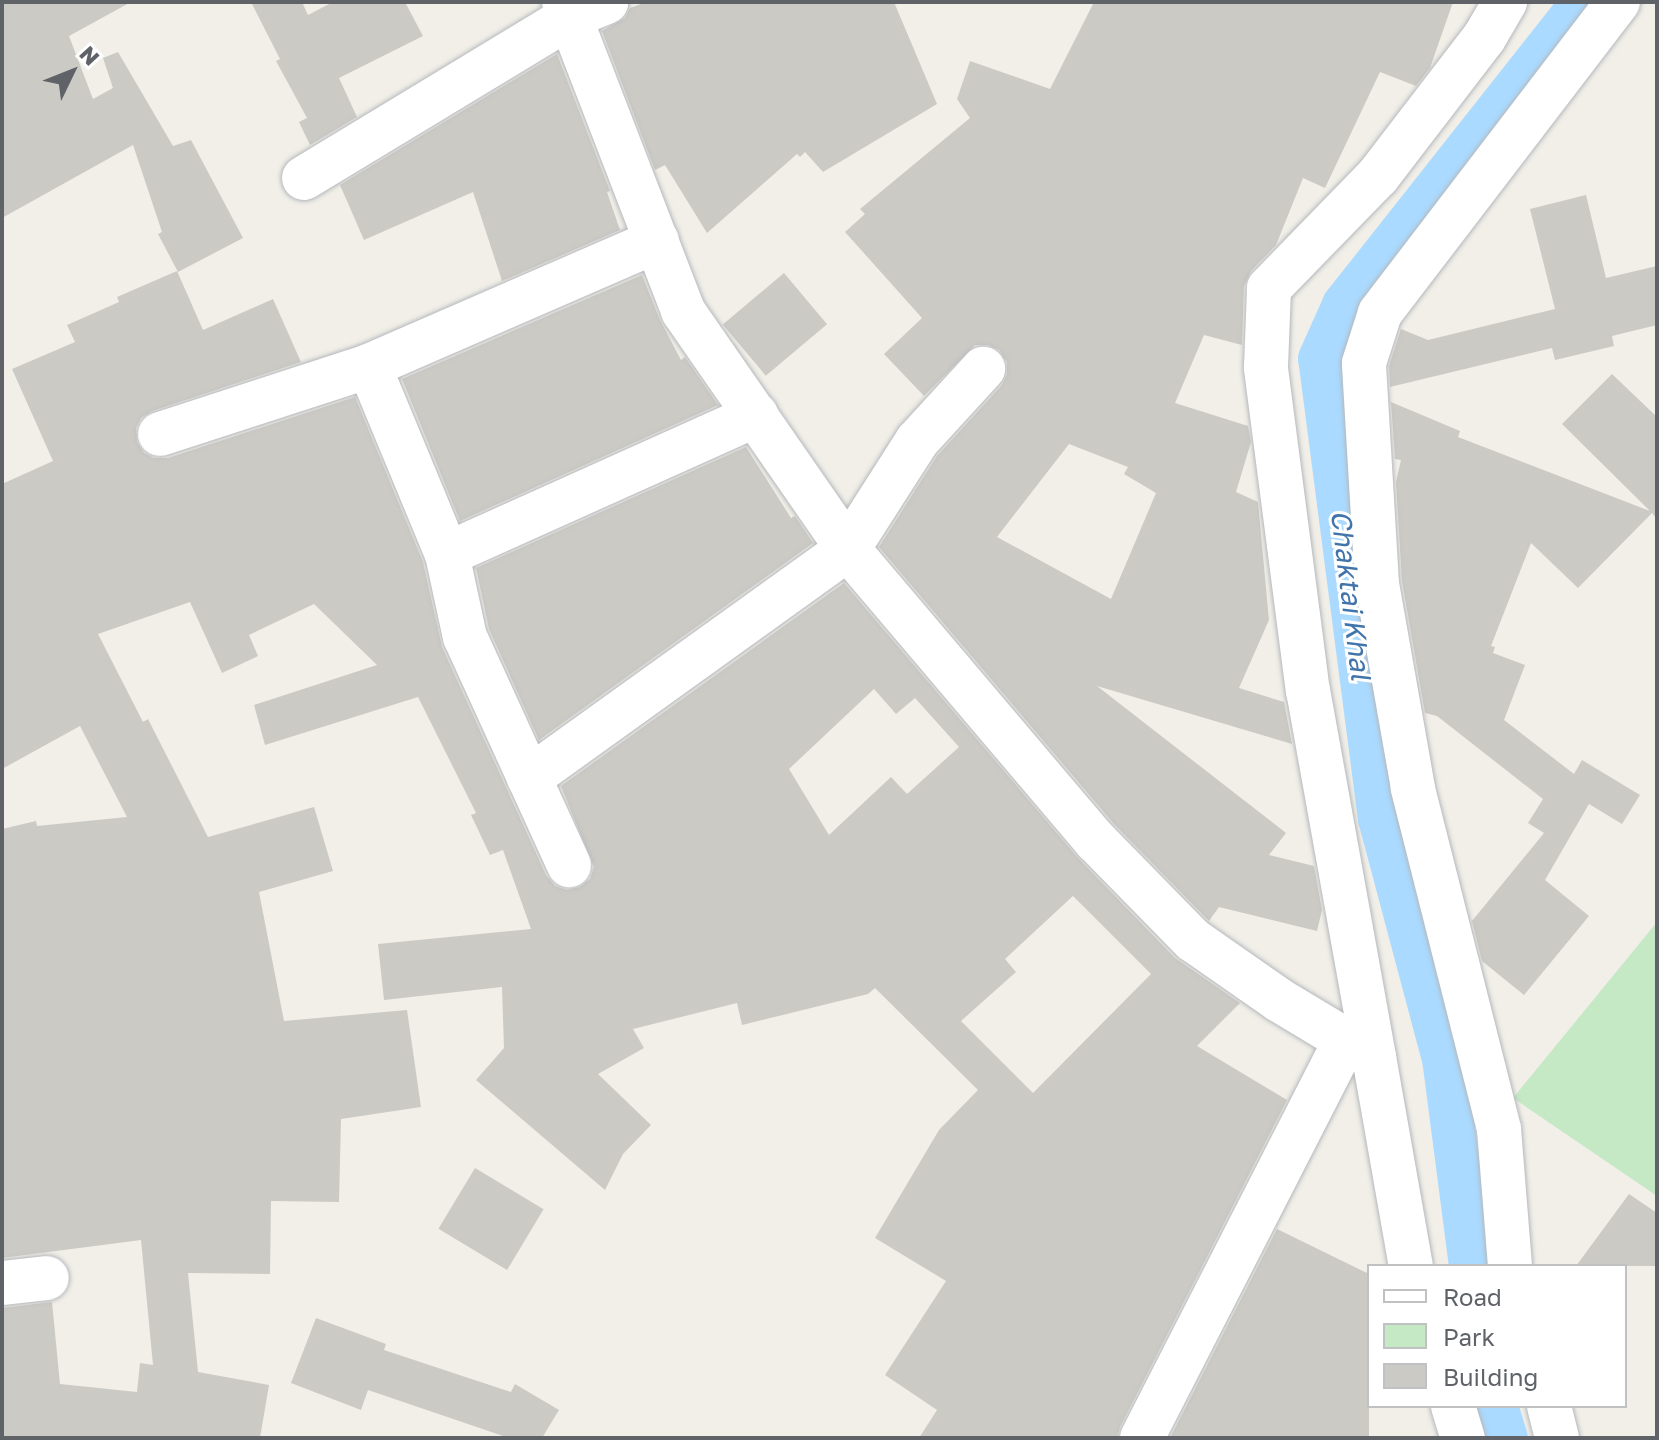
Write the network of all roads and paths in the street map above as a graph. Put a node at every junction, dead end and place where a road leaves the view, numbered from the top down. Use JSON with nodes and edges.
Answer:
{"nodes":[{"id":1,"x":1505,"y":2,"type":"edge"},
{"id":2,"x":1618,"y":2,"type":"edge"},
{"id":3,"x":581,"y":7,"type":"edge"},
{"id":4,"x":304,"y":178,"type":"dead end"},
{"id":5,"x":657,"y":241,"type":"junction"},
{"id":6,"x":369,"y":366,"type":"junction"},
{"id":7,"x":983,"y":369,"type":"dead end"},
{"id":8,"x":756,"y":415,"type":"junction"},
{"id":9,"x":160,"y":434,"type":"dead end"},
{"id":10,"x":848,"y":549,"type":"junction"},
{"id":11,"x":447,"y":554,"type":"junction"},
{"id":12,"x":529,"y":778,"type":"junction"},
{"id":13,"x":569,"y":865,"type":"dead end"},
{"id":14,"x":1360,"y":1048,"type":"junction"},
{"id":15,"x":1411,"y":1264,"type":"edge"},
{"id":16,"x":1510,"y":1264,"type":"edge"},
{"id":17,"x":47,"y":1278,"type":"dead end"},
{"id":18,"x":2,"y":1283,"type":"edge"},
{"id":19,"x":1454,"y":1408,"type":"edge"},
{"id":20,"x":1550,"y":1408,"type":"edge"},
{"id":21,"x":1142,"y":1438,"type":"edge"},
{"id":22,"x":1463,"y":1438,"type":"edge"},
{"id":23,"x":1557,"y":1438,"type":"edge"}],
"edges":[{"from":1,"to":14,"type":"street"},
{"from":2,"to":16,"type":"street"},
{"from":3,"to":4,"type":"street"},
{"from":3,"to":5,"type":"street"},
{"from":5,"to":6,"type":"street"},
{"from":5,"to":8,"type":"street"},
{"from":6,"to":9,"type":"street"},
{"from":6,"to":11,"type":"street"},
{"from":7,"to":10,"type":"street"},
{"from":8,"to":10,"type":"street"},
{"from":8,"to":11,"type":"street"},
{"from":10,"to":12,"type":"street"},
{"from":10,"to":14,"type":"street"},
{"from":11,"to":12,"type":"street"},
{"from":12,"to":13,"type":"street"},
{"from":14,"to":15,"type":"street"},
{"from":14,"to":21,"type":"street"},
{"from":17,"to":18,"type":"street"},
{"from":19,"to":22,"type":"street"},
{"from":20,"to":23,"type":"street"}]}
